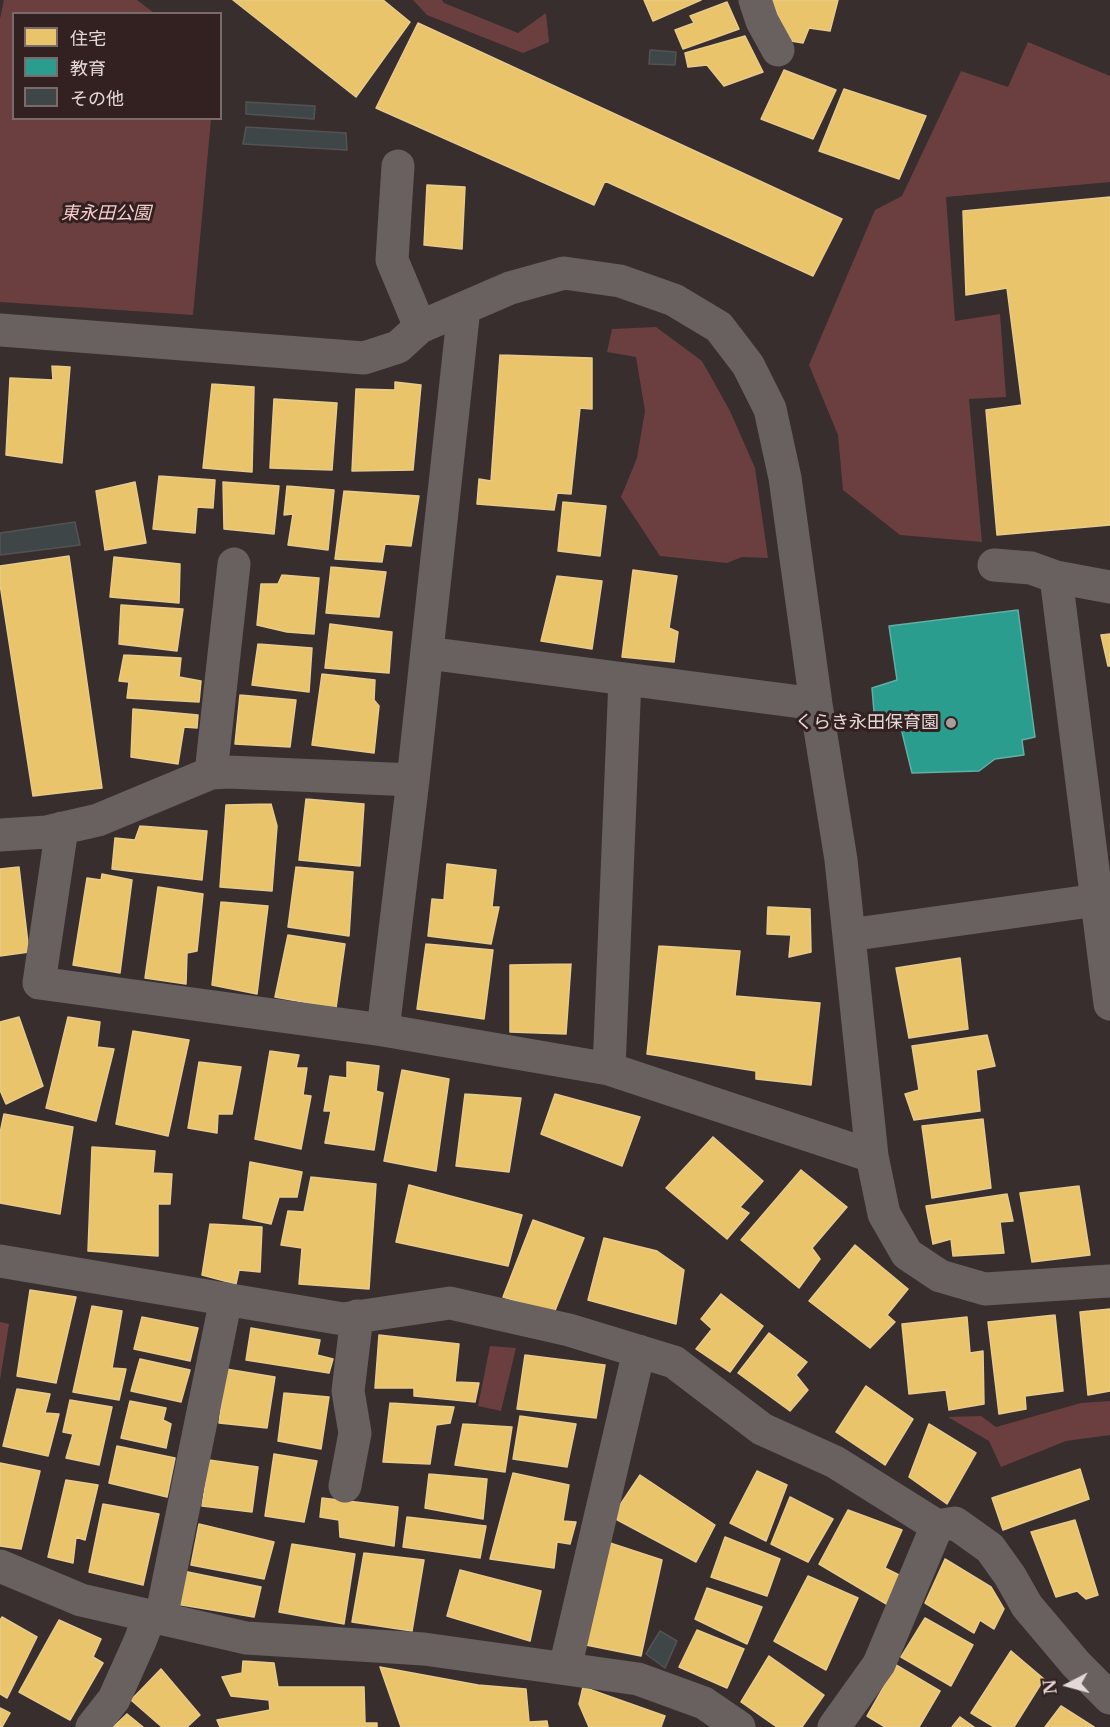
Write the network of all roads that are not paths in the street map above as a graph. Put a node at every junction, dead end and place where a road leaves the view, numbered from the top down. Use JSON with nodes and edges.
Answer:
{"nodes":[{"id":1,"x":755,"y":0,"type":"edge"},
{"id":2,"x":778,"y":50,"type":"dead end"},
{"id":3,"x":398,"y":165,"type":"dead end"},
{"id":4,"x":464,"y":308,"type":"junction"},
{"id":5,"x":420,"y":327,"type":"junction"},
{"id":6,"x":0,"y":330,"type":"edge"},
{"id":7,"x":234,"y":564,"type":"dead end"},
{"id":8,"x":994,"y":565,"type":"dead end"},
{"id":9,"x":1056,"y":577,"type":"junction"},
{"id":10,"x":1110,"y":587,"type":"edge"},
{"id":11,"x":427,"y":653,"type":"junction"},
{"id":12,"x":625,"y":679,"type":"junction"},
{"id":13,"x":816,"y":704,"type":"junction"},
{"id":14,"x":211,"y":773,"type":"junction"},
{"id":15,"x":413,"y":780,"type":"junction"},
{"id":16,"x":62,"y":828,"type":"junction"},
{"id":17,"x":0,"y":835,"type":"edge"},
{"id":18,"x":1097,"y":900,"type":"junction"},
{"id":19,"x":849,"y":935,"type":"junction"},
{"id":20,"x":1110,"y":1004,"type":"edge"},
{"id":21,"x":383,"y":1030,"type":"junction"},
{"id":22,"x":609,"y":1069,"type":"junction"},
{"id":23,"x":872,"y":1156,"type":"junction"},
{"id":24,"x":0,"y":1262,"type":"edge"},
{"id":25,"x":1110,"y":1281,"type":"edge"},
{"id":26,"x":226,"y":1299,"type":"junction"},
{"id":27,"x":357,"y":1316,"type":"junction"},
{"id":28,"x":639,"y":1351,"type":"junction"},
{"id":29,"x":345,"y":1486,"type":"dead end"},
{"id":30,"x":937,"y":1526,"type":"junction"},
{"id":31,"x":0,"y":1566,"type":"edge"},
{"id":32,"x":155,"y":1617,"type":"junction"},
{"id":33,"x":565,"y":1668,"type":"junction"},
{"id":34,"x":1110,"y":1698,"type":"edge"},
{"id":35,"x":92,"y":1727,"type":"edge"},
{"id":36,"x":739,"y":1727,"type":"edge"},
{"id":37,"x":834,"y":1727,"type":"edge"}],
"edges":[{"from":1,"to":2,"type":"street"},
{"from":3,"to":5,"type":"street"},
{"from":4,"to":5,"type":"street"},
{"from":4,"to":11,"type":"street"},
{"from":4,"to":13,"type":"street"},
{"from":5,"to":6,"type":"street"},
{"from":7,"to":14,"type":"street"},
{"from":8,"to":9,"type":"street"},
{"from":9,"to":10,"type":"street"},
{"from":9,"to":18,"type":"street"},
{"from":11,"to":12,"type":"street"},
{"from":11,"to":15,"type":"street"},
{"from":12,"to":13,"type":"street"},
{"from":12,"to":22,"type":"street"},
{"from":13,"to":19,"type":"street"},
{"from":14,"to":15,"type":"street"},
{"from":14,"to":16,"type":"street"},
{"from":15,"to":21,"type":"street"},
{"from":16,"to":17,"type":"street"},
{"from":16,"to":21,"type":"street"},
{"from":18,"to":19,"type":"street"},
{"from":18,"to":20,"type":"street"},
{"from":19,"to":23,"type":"street"},
{"from":21,"to":22,"type":"street"},
{"from":22,"to":23,"type":"street"},
{"from":23,"to":25,"type":"street"},
{"from":24,"to":26,"type":"street"},
{"from":26,"to":27,"type":"street"},
{"from":26,"to":32,"type":"street"},
{"from":27,"to":28,"type":"street"},
{"from":27,"to":29,"type":"street"},
{"from":28,"to":30,"type":"street"},
{"from":28,"to":33,"type":"street"},
{"from":30,"to":34,"type":"street"},
{"from":30,"to":37,"type":"street"},
{"from":31,"to":32,"type":"street"},
{"from":32,"to":33,"type":"street"},
{"from":32,"to":35,"type":"street"},
{"from":33,"to":36,"type":"street"}]}
